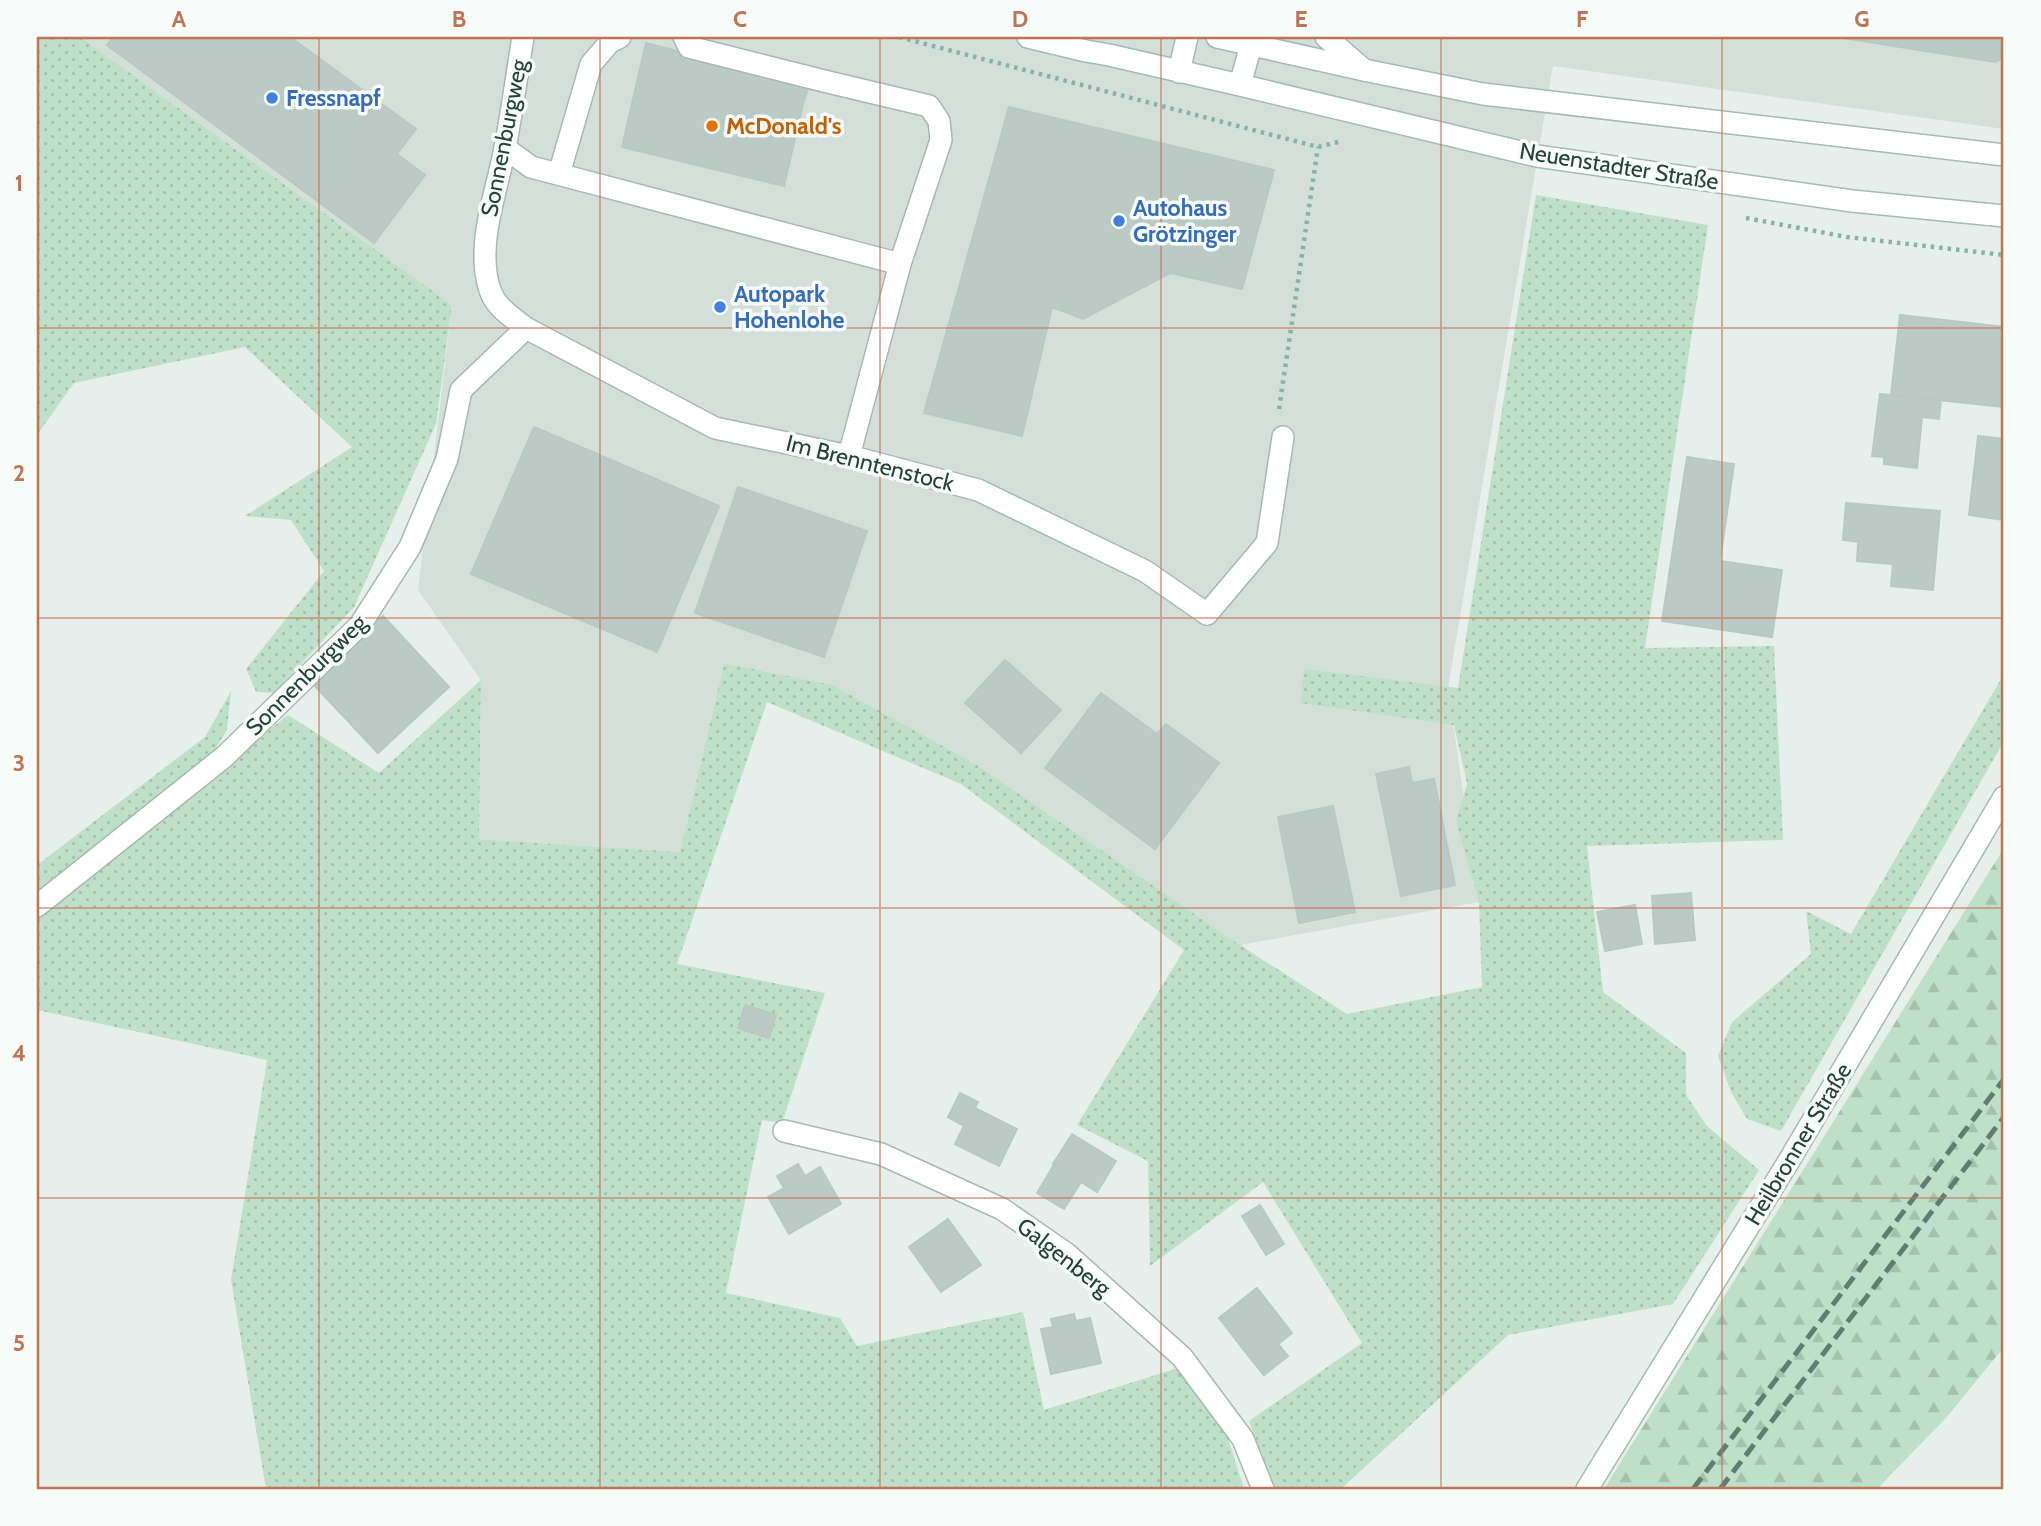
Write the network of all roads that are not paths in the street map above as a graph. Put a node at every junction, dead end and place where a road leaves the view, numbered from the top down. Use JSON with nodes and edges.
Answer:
{"nodes":[{"id":1,"x":523,"y":37,"type":"edge"},
{"id":2,"x":620,"y":37,"type":"edge"},
{"id":3,"x":684,"y":37,"type":"edge"},
{"id":4,"x":1028,"y":37,"type":"edge"},
{"id":5,"x":1187,"y":37,"type":"edge"},
{"id":6,"x":1217,"y":37,"type":"edge"},
{"id":7,"x":1326,"y":37,"type":"edge"},
{"id":8,"x":1251,"y":41,"type":"edge"},
{"id":9,"x":1364,"y":70,"type":"junction"},
{"id":10,"x":1179,"y":72,"type":"junction"},
{"id":11,"x":1240,"y":85,"type":"junction"},
{"id":12,"x":505,"y":148,"type":"junction"},
{"id":13,"x":2004,"y":155,"type":"edge"},
{"id":14,"x":559,"y":174,"type":"junction"},
{"id":15,"x":2004,"y":216,"type":"edge"},
{"id":16,"x":900,"y":264,"type":"junction"},
{"id":17,"x":526,"y":328,"type":"junction"},
{"id":18,"x":1283,"y":437,"type":"road end"},
{"id":19,"x":849,"y":456,"type":"junction"},
{"id":20,"x":2004,"y":797,"type":"edge"},
{"id":21,"x":37,"y":906,"type":"edge"},
{"id":22,"x":784,"y":1131,"type":"dead end"},
{"id":23,"x":1263,"y":1489,"type":"edge"},
{"id":24,"x":1587,"y":1489,"type":"edge"}],
"edges":[{"from":1,"to":12,"type":"main road","name":"Sonnenburgweg"},
{"from":2,"to":14,"type":"main road"},
{"from":3,"to":16,"type":"main road"},
{"from":4,"to":10,"type":"main road","name":"Neuenstadter Straße"},
{"from":5,"to":10,"type":"main road"},
{"from":6,"to":8,"type":"main road"},
{"from":7,"to":9,"type":"main road"},
{"from":8,"to":9,"type":"main road"},
{"from":8,"to":11,"type":"main road"},
{"from":9,"to":13,"type":"main road"},
{"from":10,"to":11,"type":"main road","name":"Neuenstadter Straße"},
{"from":11,"to":15,"type":"main road","name":"Neuenstadter Straße"},
{"from":12,"to":14,"type":"main road"},
{"from":12,"to":17,"type":"main road","name":"Sonnenburgweg"},
{"from":14,"to":16,"type":"main road"},
{"from":16,"to":19,"type":"main road"},
{"from":17,"to":19,"type":"main road","name":"Im Brenntenstock"},
{"from":17,"to":21,"type":"main road","name":"Sonnenburgweg"},
{"from":18,"to":19,"type":"main road","name":"Im Brenntenstock"},
{"from":20,"to":24,"type":"main road","name":"Heilbronner Straße"},
{"from":22,"to":23,"type":"main road","name":"Galgenberg"}]}
